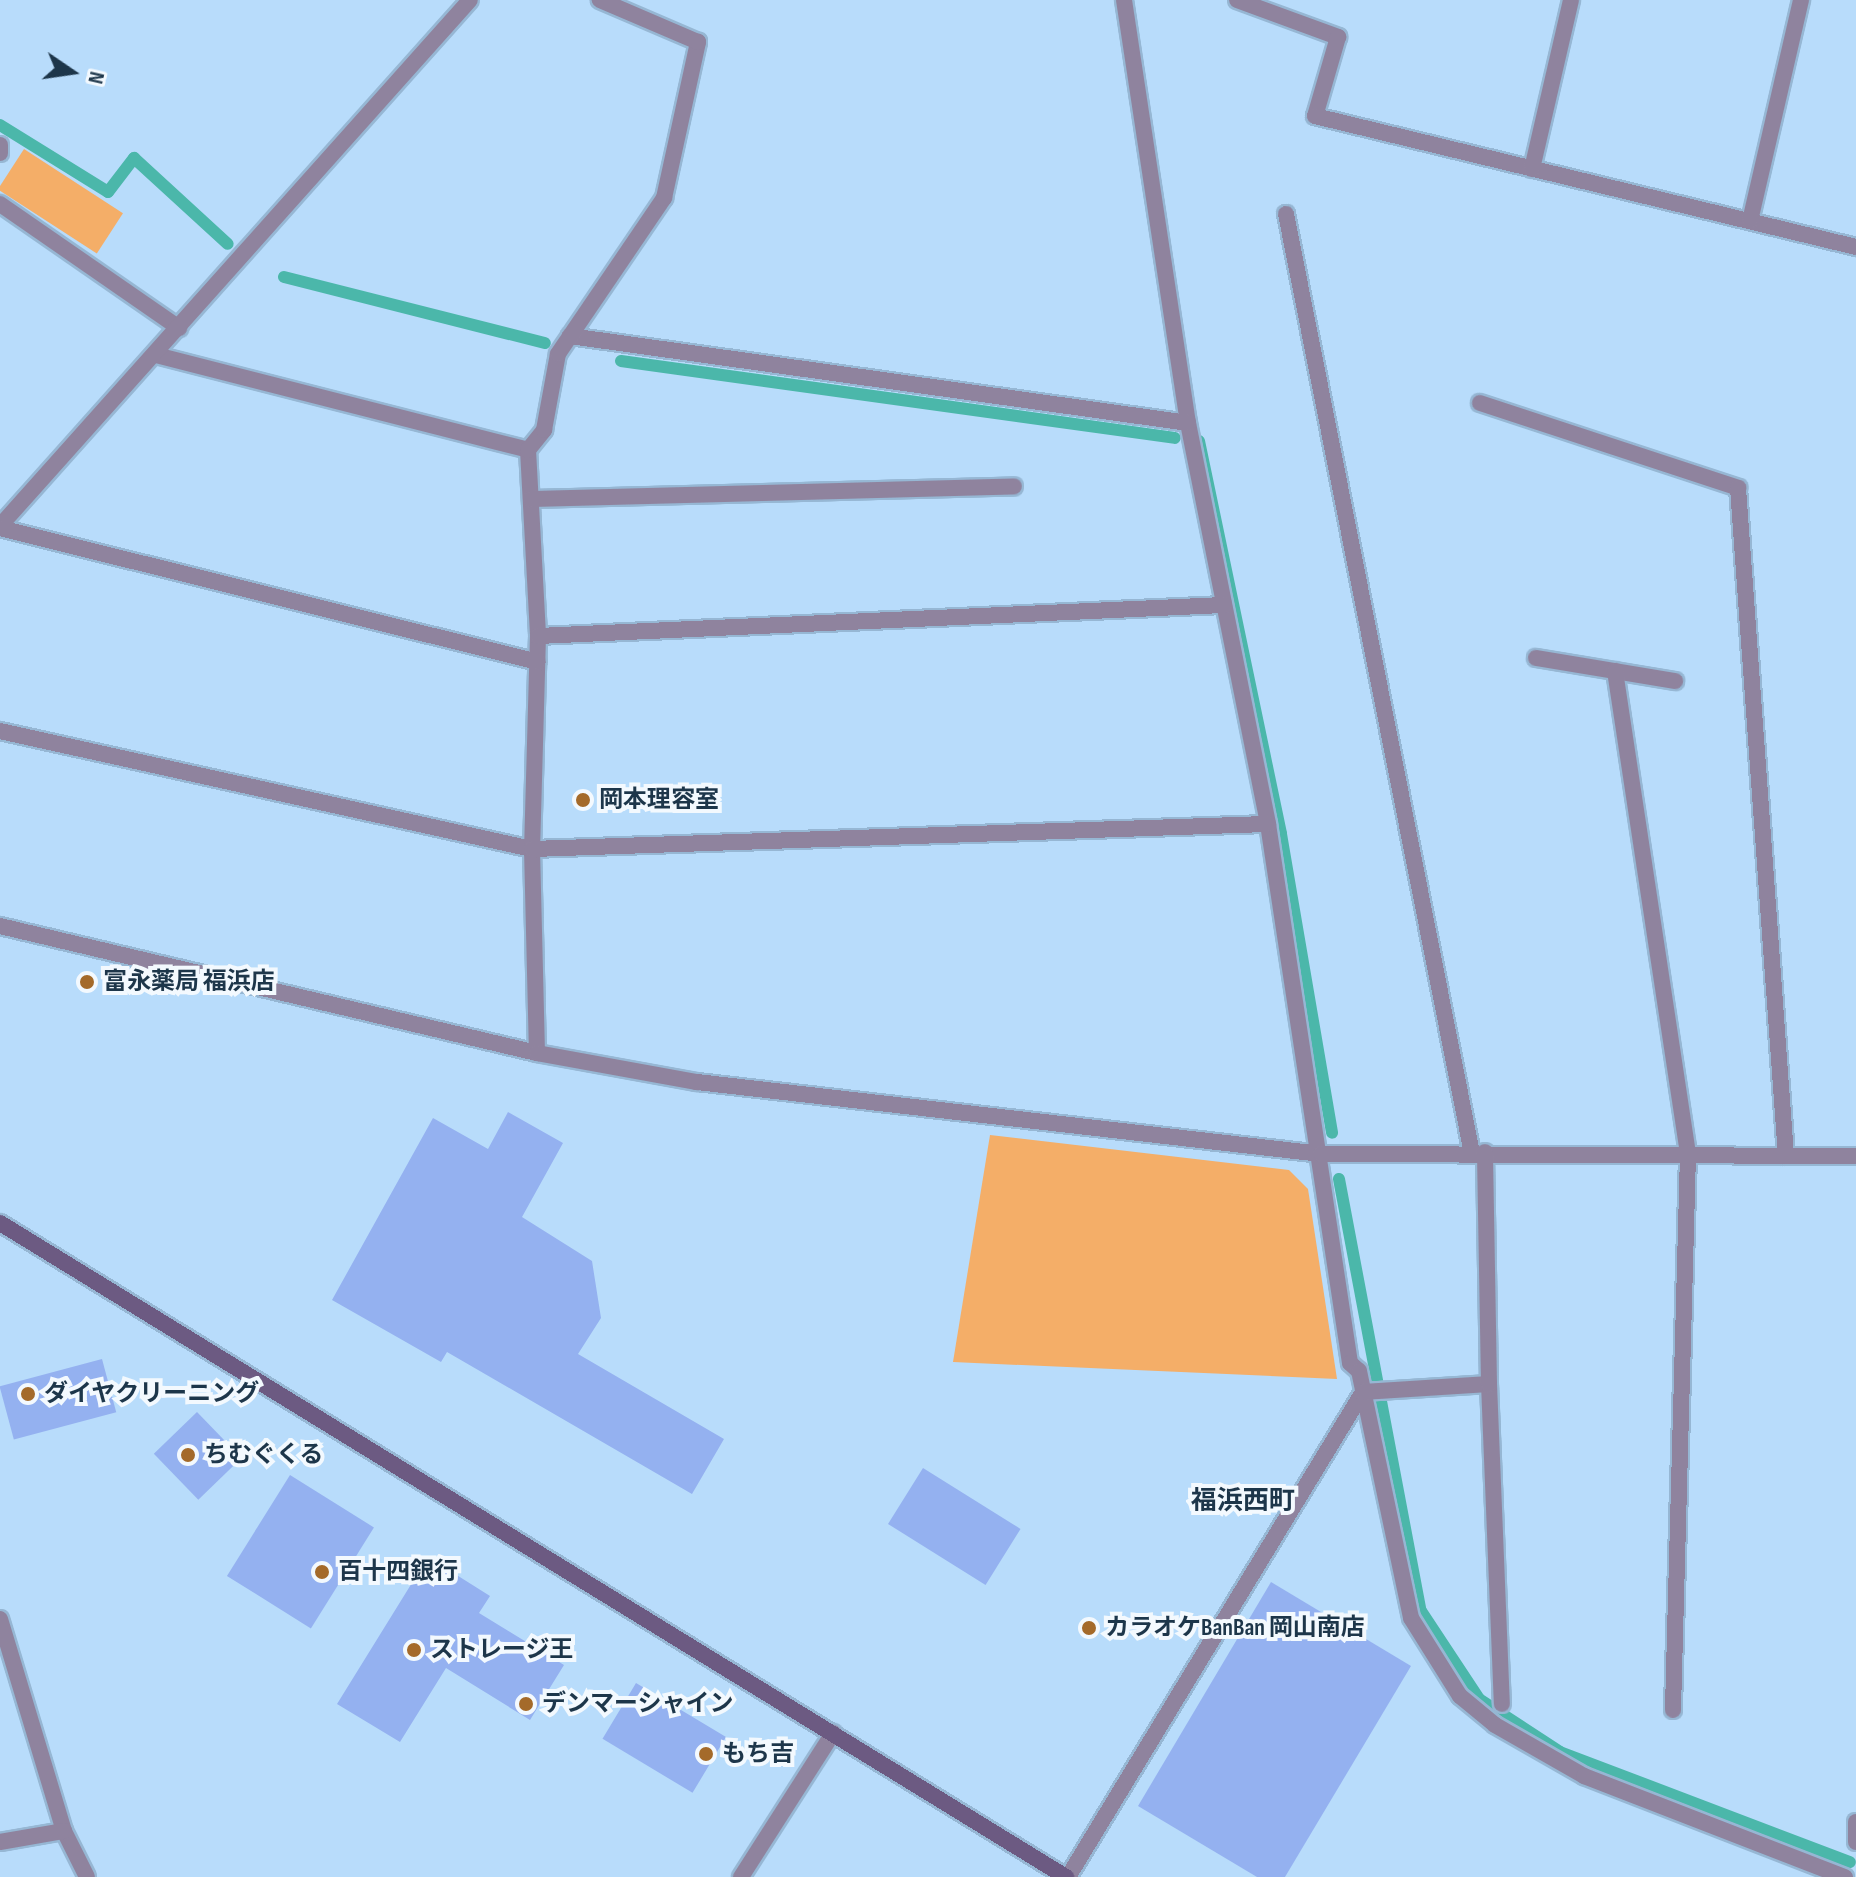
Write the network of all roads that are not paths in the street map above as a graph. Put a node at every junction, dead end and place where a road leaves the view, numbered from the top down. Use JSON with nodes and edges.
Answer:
{"nodes":[{"id":1,"x":470,"y":0,"type":"edge"},
{"id":2,"x":600,"y":0,"type":"edge"},
{"id":3,"x":1124,"y":0,"type":"edge"},
{"id":4,"x":1237,"y":0,"type":"edge"},
{"id":5,"x":1571,"y":0,"type":"edge"},
{"id":6,"x":1801,"y":0,"type":"edge"},
{"id":7,"x":0,"y":145,"type":"edge"},
{"id":8,"x":0,"y":153,"type":"edge"},
{"id":9,"x":1532,"y":169,"type":"junction"},
{"id":10,"x":0,"y":204,"type":"edge"},
{"id":11,"x":1286,"y":214,"type":"dead end"},
{"id":12,"x":1750,"y":221,"type":"junction"},
{"id":13,"x":1856,"y":247,"type":"edge"},
{"id":14,"x":179,"y":328,"type":"junction"},
{"id":15,"x":570,"y":336,"type":"junction"},
{"id":16,"x":156,"y":355,"type":"junction"},
{"id":17,"x":1480,"y":403,"type":"dead end"},
{"id":18,"x":1188,"y":423,"type":"junction"},
{"id":19,"x":528,"y":450,"type":"junction"},
{"id":20,"x":1014,"y":486,"type":"dead end"},
{"id":21,"x":531,"y":499,"type":"junction"},
{"id":22,"x":0,"y":527,"type":"edge"},
{"id":23,"x":1224,"y":605,"type":"junction"},
{"id":24,"x":538,"y":636,"type":"junction"},
{"id":25,"x":1536,"y":658,"type":"dead end"},
{"id":26,"x":538,"y":662,"type":"junction"},
{"id":27,"x":1615,"y":671,"type":"junction"},
{"id":28,"x":1675,"y":681,"type":"dead end"},
{"id":29,"x":0,"y":731,"type":"edge"},
{"id":30,"x":1268,"y":824,"type":"junction"},
{"id":31,"x":532,"y":849,"type":"junction"},
{"id":32,"x":0,"y":926,"type":"edge"},
{"id":33,"x":537,"y":1053,"type":"junction"},
{"id":34,"x":1478,"y":1152,"type":"junction"},
{"id":35,"x":1321,"y":1154,"type":"junction"},
{"id":36,"x":1688,"y":1154,"type":"junction"},
{"id":37,"x":1786,"y":1156,"type":"junction"},
{"id":38,"x":1856,"y":1156,"type":"edge"},
{"id":39,"x":0,"y":1223,"type":"edge"},
{"id":40,"x":1489,"y":1384,"type":"junction"},
{"id":41,"x":1372,"y":1390,"type":"junction"},
{"id":42,"x":0,"y":1619,"type":"edge"},
{"id":43,"x":1502,"y":1704,"type":"dead end"},
{"id":44,"x":1673,"y":1710,"type":"dead end"},
{"id":45,"x":833,"y":1733,"type":"junction"},
{"id":46,"x":1856,"y":1822,"type":"edge"},
{"id":47,"x":64,"y":1831,"type":"junction"},
{"id":48,"x":0,"y":1842,"type":"edge"},
{"id":49,"x":1856,"y":1842,"type":"edge"},
{"id":50,"x":87,"y":1877,"type":"edge"},
{"id":51,"x":741,"y":1877,"type":"edge"},
{"id":52,"x":1067,"y":1877,"type":"edge"},
{"id":53,"x":1845,"y":1877,"type":"edge"}],
"edges":[{"from":1,"to":14,"type":"street"},
{"from":2,"to":15,"type":"street"},
{"from":3,"to":18,"type":"street"},
{"from":4,"to":9,"type":"street"},
{"from":5,"to":9,"type":"street"},
{"from":6,"to":12,"type":"street"},
{"from":7,"to":8,"type":"street"},
{"from":9,"to":12,"type":"street"},
{"from":10,"to":14,"type":"street"},
{"from":11,"to":34,"type":"street"},
{"from":12,"to":13,"type":"street"},
{"from":14,"to":16,"type":"street"},
{"from":15,"to":18,"type":"street"},
{"from":15,"to":19,"type":"street"},
{"from":16,"to":19,"type":"street"},
{"from":16,"to":22,"type":"street"},
{"from":17,"to":37,"type":"street"},
{"from":18,"to":23,"type":"street"},
{"from":19,"to":21,"type":"street"},
{"from":20,"to":21,"type":"street"},
{"from":21,"to":24,"type":"street"},
{"from":22,"to":26,"type":"street"},
{"from":23,"to":24,"type":"street"},
{"from":23,"to":30,"type":"street"},
{"from":24,"to":26,"type":"street"},
{"from":25,"to":27,"type":"street"},
{"from":26,"to":31,"type":"street"},
{"from":27,"to":28,"type":"street"},
{"from":27,"to":36,"type":"street"},
{"from":29,"to":31,"type":"street"},
{"from":30,"to":31,"type":"street"},
{"from":30,"to":35,"type":"street"},
{"from":31,"to":33,"type":"street"},
{"from":32,"to":33,"type":"street"},
{"from":33,"to":35,"type":"street"},
{"from":34,"to":35,"type":"street"},
{"from":34,"to":36,"type":"street"},
{"from":34,"to":40,"type":"street"},
{"from":35,"to":41,"type":"street"},
{"from":36,"to":37,"type":"street"},
{"from":36,"to":44,"type":"street"},
{"from":37,"to":38,"type":"street"},
{"from":39,"to":45,"type":"street"},
{"from":40,"to":41,"type":"street"},
{"from":40,"to":43,"type":"street"},
{"from":41,"to":52,"type":"street"},
{"from":41,"to":53,"type":"street"},
{"from":42,"to":47,"type":"street"},
{"from":45,"to":51,"type":"street"},
{"from":45,"to":52,"type":"street"},
{"from":46,"to":49,"type":"street"},
{"from":47,"to":48,"type":"street"},
{"from":47,"to":50,"type":"street"}]}
